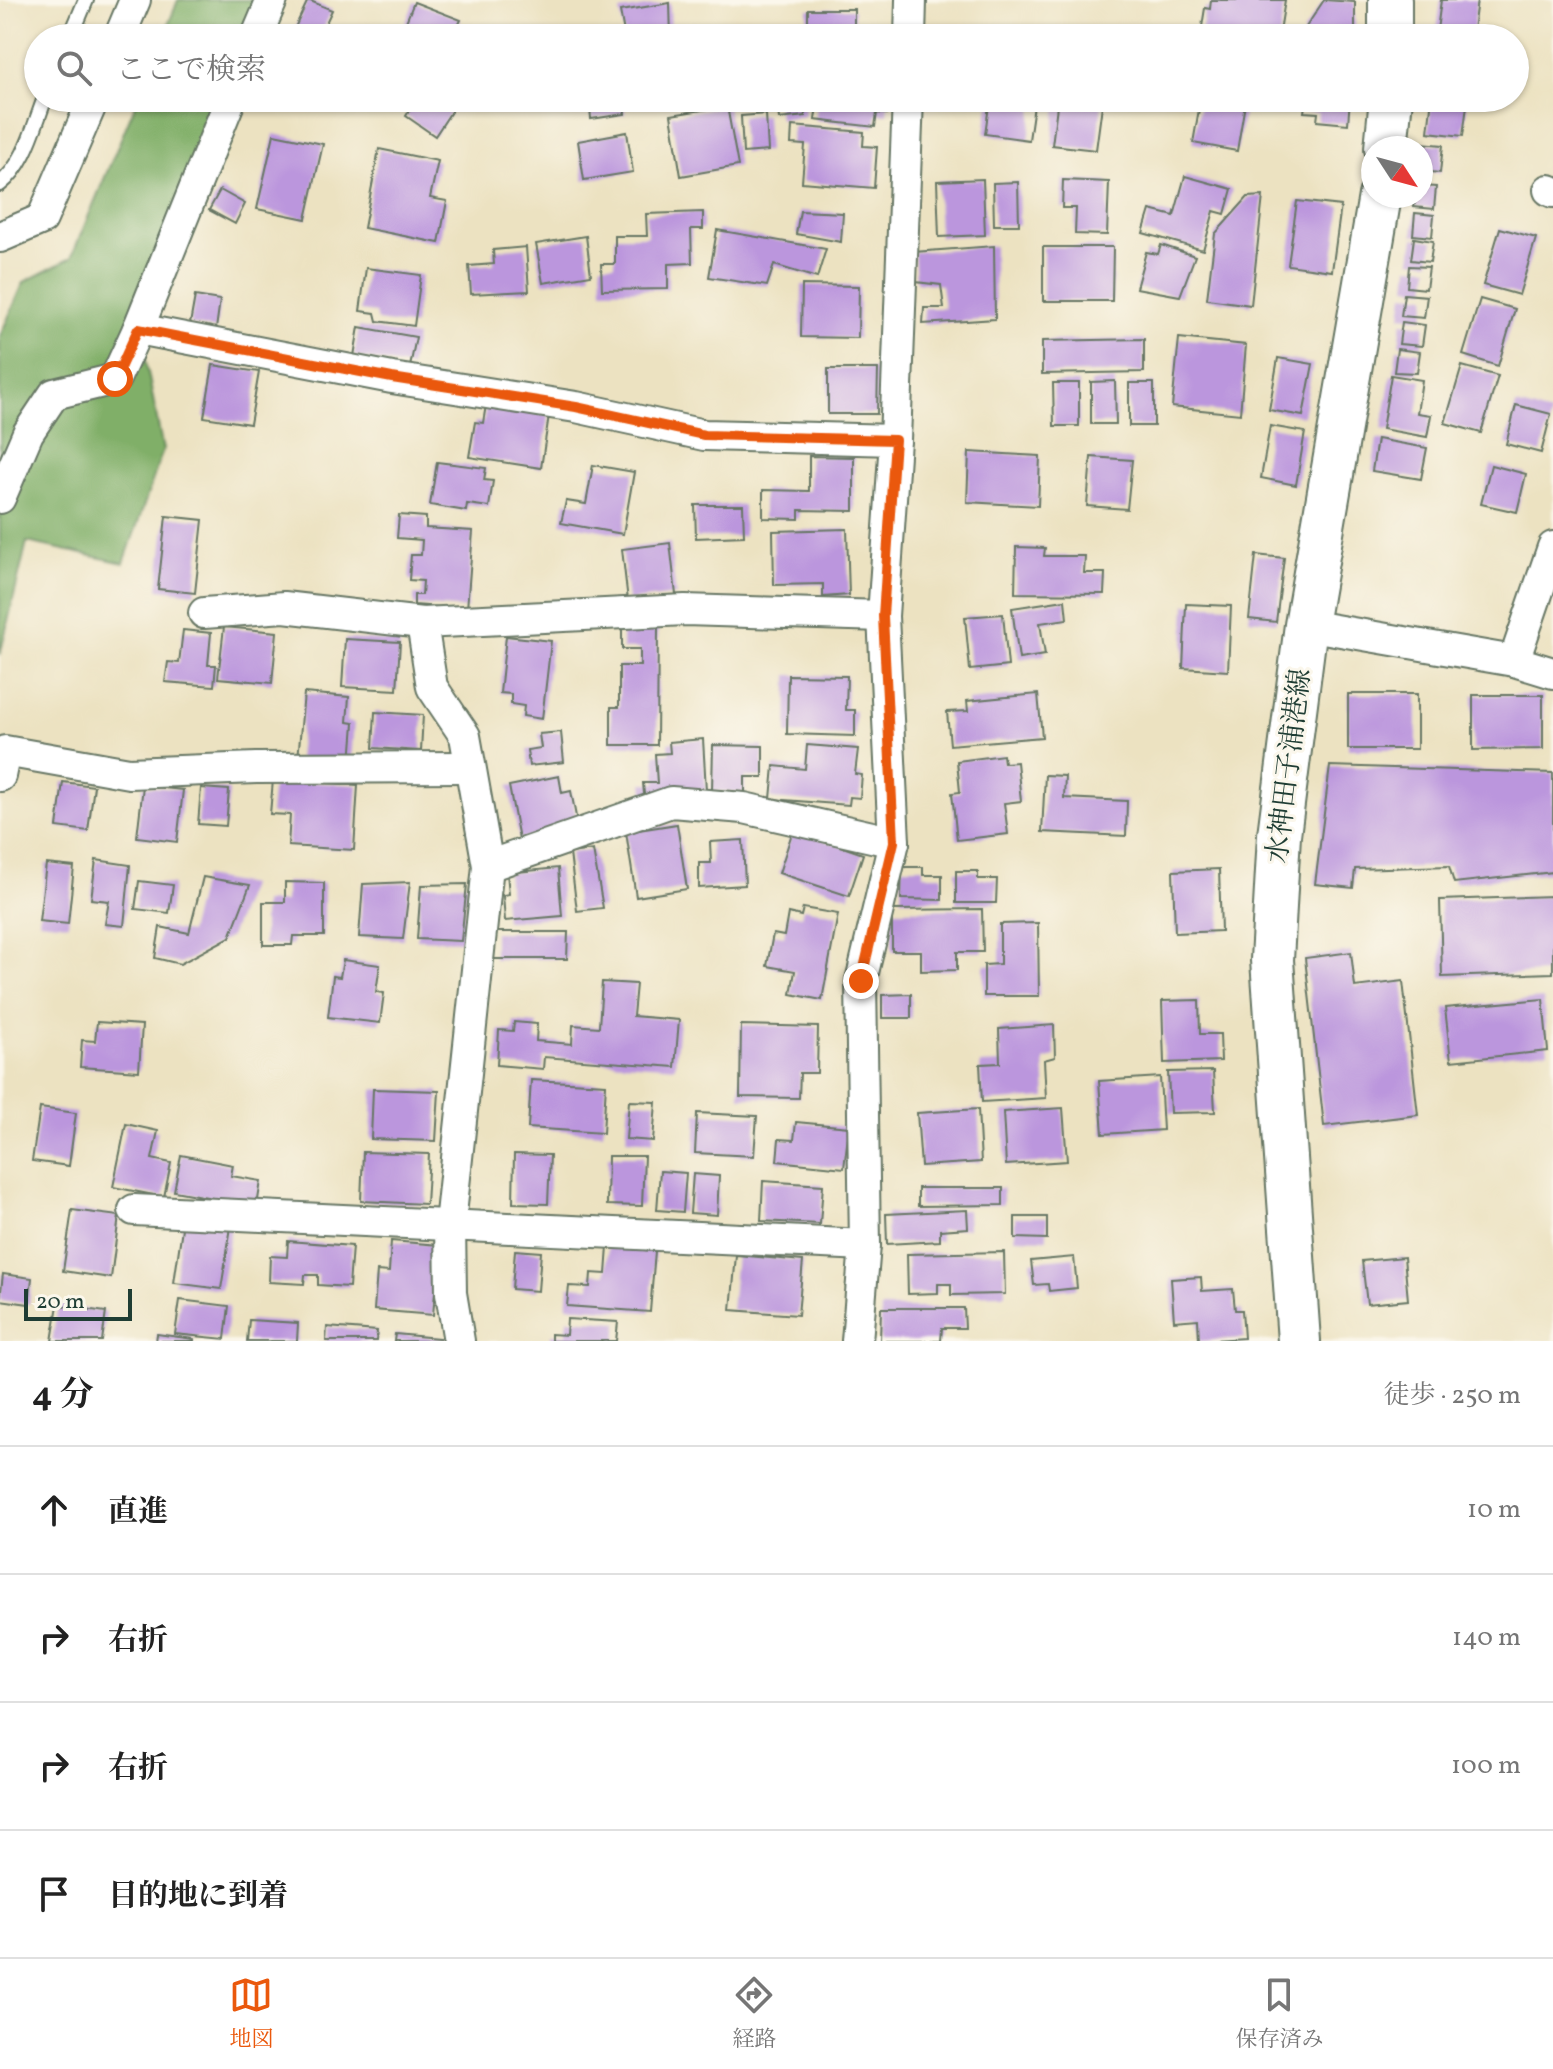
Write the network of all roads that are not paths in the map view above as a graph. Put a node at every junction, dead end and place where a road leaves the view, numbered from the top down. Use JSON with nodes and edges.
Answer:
{"nodes":[{"id":1,"x":86,"y":0,"type":"edge"},
{"id":2,"x":135,"y":0,"type":"edge"},
{"id":3,"x":272,"y":0,"type":"edge"},
{"id":4,"x":911,"y":0,"type":"edge"},
{"id":5,"x":1390,"y":0,"type":"edge"},
{"id":6,"x":76,"y":24,"type":"edge"},
{"id":7,"x":125,"y":24,"type":"edge"},
{"id":8,"x":262,"y":24,"type":"edge"},
{"id":9,"x":910,"y":24,"type":"edge"},
{"id":10,"x":1390,"y":24,"type":"edge"},
{"id":11,"x":39,"y":112,"type":"edge"},
{"id":12,"x":88,"y":112,"type":"edge"},
{"id":13,"x":225,"y":112,"type":"edge"},
{"id":14,"x":907,"y":112,"type":"edge"},
{"id":15,"x":1390,"y":112,"type":"edge"},
{"id":16,"x":1387,"y":136,"type":"edge"},
{"id":17,"x":0,"y":184,"type":"edge"},
{"id":18,"x":1378,"y":208,"type":"edge"},
{"id":19,"x":0,"y":237,"type":"edge"},
{"id":20,"x":138,"y":329,"type":"junction"},
{"id":21,"x":895,"y":440,"type":"junction"},
{"id":22,"x":0,"y":498,"type":"edge"},
{"id":23,"x":1553,"y":547,"type":"edge"},
{"id":24,"x":204,"y":613,"type":"dead end"},
{"id":25,"x":883,"y":616,"type":"junction"},
{"id":26,"x":422,"y":623,"type":"junction"},
{"id":27,"x":1306,"y":625,"type":"junction"},
{"id":28,"x":1514,"y":661,"type":"junction"},
{"id":29,"x":1553,"y":673,"type":"edge"},
{"id":30,"x":468,"y":767,"type":"junction"},
{"id":31,"x":0,"y":776,"type":"edge"},
{"id":32,"x":894,"y":842,"type":"junction"},
{"id":33,"x":488,"y":866,"type":"junction"},
{"id":34,"x":134,"y":1210,"type":"dead end"},
{"id":35,"x":450,"y":1224,"type":"junction"},
{"id":36,"x":865,"y":1245,"type":"junction"},
{"id":37,"x":459,"y":1341,"type":"edge"},
{"id":38,"x":857,"y":1341,"type":"edge"},
{"id":39,"x":1299,"y":1341,"type":"edge"}],
"edges":[{"from":1,"to":6,"type":"lane"},
{"from":2,"to":7,"type":"street"},
{"from":3,"to":8,"type":"street"},
{"from":4,"to":9,"type":"street"},
{"from":5,"to":10,"type":"main road"},
{"from":11,"to":17,"type":"lane"},
{"from":12,"to":19,"type":"street"},
{"from":13,"to":20,"type":"street"},
{"from":14,"to":21,"type":"street"},
{"from":15,"to":16,"type":"main road"},
{"from":18,"to":27,"type":"main road","name":"水神田子浦港線"},
{"from":20,"to":21,"type":"street"},
{"from":20,"to":22,"type":"street"},
{"from":21,"to":25,"type":"street"},
{"from":23,"to":28,"type":"street"},
{"from":24,"to":26,"type":"street"},
{"from":25,"to":26,"type":"street"},
{"from":25,"to":32,"type":"street"},
{"from":26,"to":30,"type":"street"},
{"from":27,"to":28,"type":"street"},
{"from":27,"to":39,"type":"main road","name":"水神田子浦港線"},
{"from":28,"to":29,"type":"street"},
{"from":30,"to":31,"type":"street"},
{"from":30,"to":33,"type":"street"},
{"from":32,"to":33,"type":"street"},
{"from":32,"to":36,"type":"street"},
{"from":33,"to":35,"type":"street"},
{"from":34,"to":35,"type":"street"},
{"from":35,"to":36,"type":"street"},
{"from":35,"to":37,"type":"street"},
{"from":36,"to":38,"type":"street"}]}
